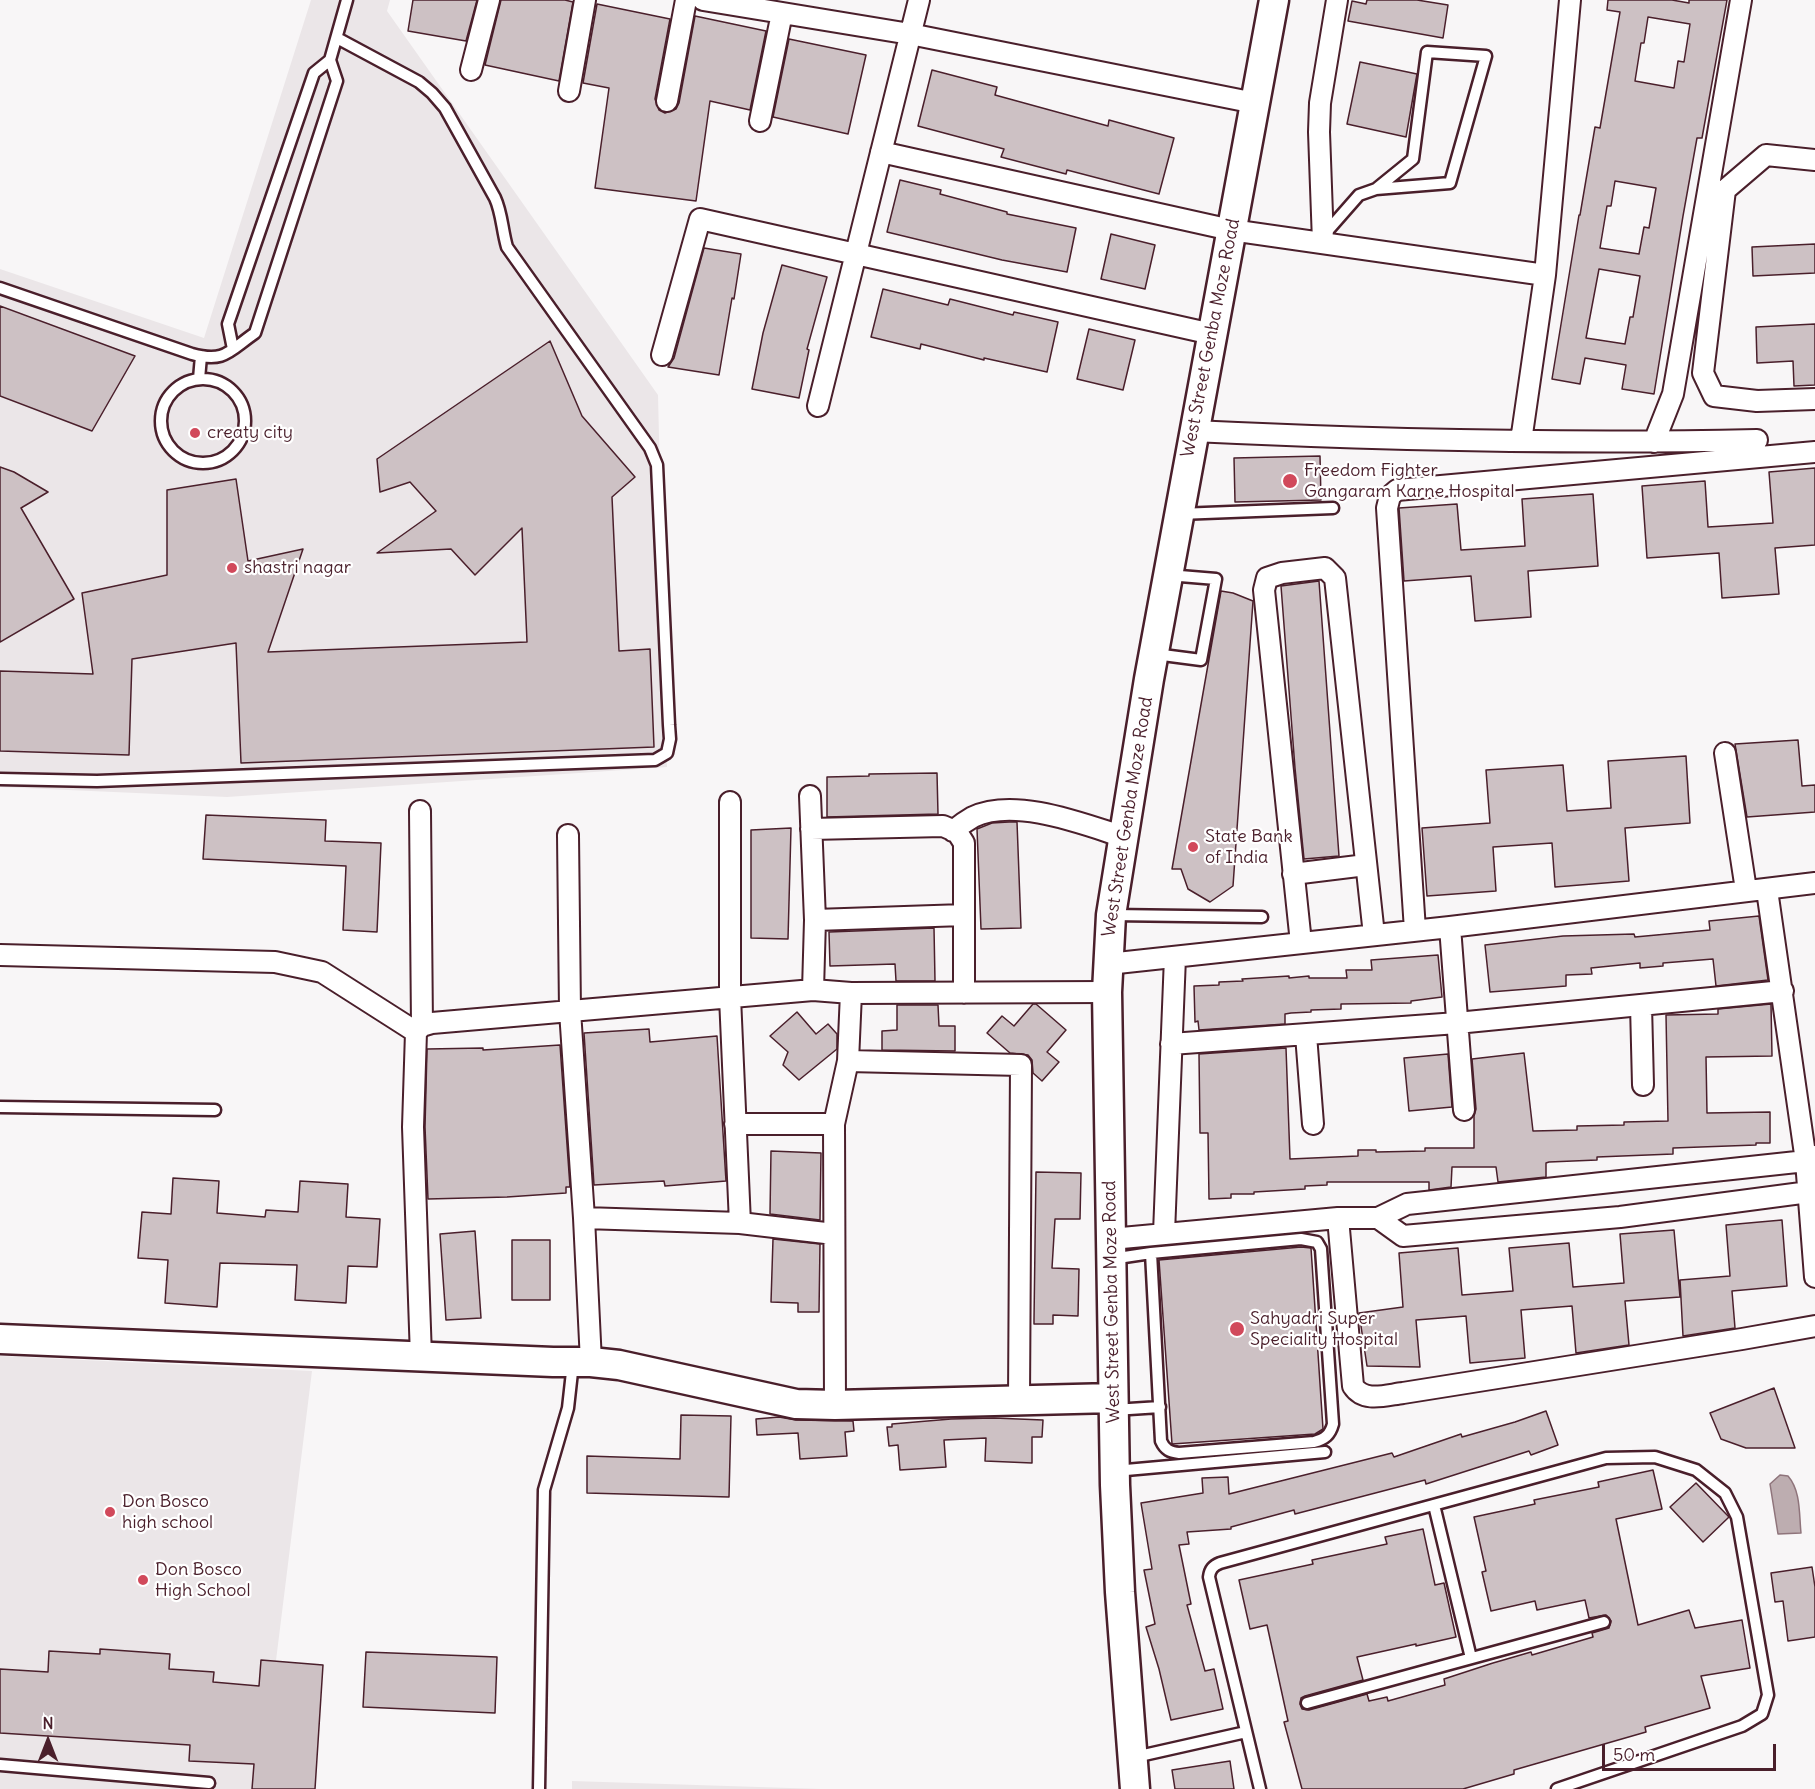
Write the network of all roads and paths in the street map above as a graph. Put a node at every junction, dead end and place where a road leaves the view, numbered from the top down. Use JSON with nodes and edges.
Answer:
{"nodes":[{"id":1,"x":347,"y":0,"type":"edge"},
{"id":2,"x":489,"y":0,"type":"edge"},
{"id":3,"x":585,"y":0,"type":"edge"},
{"id":4,"x":686,"y":0,"type":"edge"},
{"id":5,"x":703,"y":0,"type":"edge"},
{"id":6,"x":919,"y":0,"type":"edge"},
{"id":7,"x":1274,"y":0,"type":"edge"},
{"id":8,"x":1337,"y":0,"type":"edge"},
{"id":9,"x":1570,"y":0,"type":"edge"},
{"id":10,"x":1741,"y":0,"type":"edge"},
{"id":11,"x":782,"y":13,"type":"junction"},
{"id":12,"x":910,"y":34,"type":"junction"},
{"id":13,"x":337,"y":38,"type":"junction"},
{"id":14,"x":330,"y":60,"type":"junction"},
{"id":15,"x":471,"y":70,"type":"dead end"},
{"id":16,"x":569,"y":91,"type":"dead end"},
{"id":17,"x":667,"y":101,"type":"dead end"},
{"id":18,"x":1255,"y":103,"type":"junction"},
{"id":19,"x":760,"y":121,"type":"dead end"},
{"id":20,"x":881,"y":152,"type":"junction"},
{"id":21,"x":1815,"y":160,"type":"edge"},
{"id":22,"x":1376,"y":189,"type":"junction"},
{"id":23,"x":1231,"y":230,"type":"junction"},
{"id":24,"x":1323,"y":239,"type":"junction"},
{"id":25,"x":855,"y":254,"type":"junction"},
{"id":26,"x":1545,"y":274,"type":"junction"},
{"id":27,"x":0,"y":288,"type":"edge"},
{"id":28,"x":1212,"y":334,"type":"junction"},
{"id":29,"x":233,"y":349,"type":"junction"},
{"id":30,"x":662,"y":355,"type":"dead end"},
{"id":31,"x":201,"y":356,"type":"junction"},
{"id":32,"x":199,"y":379,"type":"junction"},
{"id":33,"x":1815,"y":399,"type":"edge"},
{"id":34,"x":818,"y":406,"type":"dead end"},
{"id":35,"x":1193,"y":431,"type":"junction"},
{"id":36,"x":1757,"y":440,"type":"dead end"},
{"id":37,"x":1521,"y":441,"type":"junction"},
{"id":38,"x":1654,"y":442,"type":"junction"},
{"id":39,"x":1815,"y":452,"type":"edge"},
{"id":40,"x":1333,"y":508,"type":"dead end"},
{"id":41,"x":1179,"y":514,"type":"junction"},
{"id":42,"x":1168,"y":575,"type":"junction"},
{"id":43,"x":1154,"y":654,"type":"junction"},
{"id":44,"x":1725,"y":753,"type":"dead end"},
{"id":45,"x":0,"y":779,"type":"edge"},
{"id":46,"x":810,"y":796,"type":"dead end"},
{"id":47,"x":730,"y":802,"type":"dead end"},
{"id":48,"x":420,"y":811,"type":"dead end"},
{"id":49,"x":811,"y":829,"type":"junction"},
{"id":50,"x":953,"y":831,"type":"junction"},
{"id":51,"x":567,"y":835,"type":"dead end"},
{"id":52,"x":1124,"y":837,"type":"junction"},
{"id":53,"x":1366,"y":866,"type":"junction"},
{"id":54,"x":1293,"y":874,"type":"junction"},
{"id":55,"x":1815,"y":883,"type":"edge"},
{"id":56,"x":1746,"y":890,"type":"junction"},
{"id":57,"x":1767,"y":890,"type":"junction"},
{"id":58,"x":964,"y":915,"type":"junction"},
{"id":59,"x":1111,"y":915,"type":"junction"},
{"id":60,"x":1262,"y":917,"type":"dead end"},
{"id":61,"x":815,"y":920,"type":"junction"},
{"id":62,"x":1450,"y":927,"type":"junction"},
{"id":63,"x":1415,"y":930,"type":"junction"},
{"id":64,"x":1374,"y":935,"type":"junction"},
{"id":65,"x":1301,"y":943,"type":"junction"},
{"id":66,"x":0,"y":955,"type":"edge"},
{"id":67,"x":1175,"y":957,"type":"junction"},
{"id":68,"x":1108,"y":964,"type":"junction"},
{"id":69,"x":813,"y":990,"type":"junction"},
{"id":70,"x":1783,"y":991,"type":"junction"},
{"id":71,"x":1107,"y":992,"type":"junction"},
{"id":72,"x":851,"y":993,"type":"junction"},
{"id":73,"x":964,"y":993,"type":"junction"},
{"id":74,"x":730,"y":997,"type":"junction"},
{"id":75,"x":1641,"y":1005,"type":"junction"},
{"id":76,"x":570,"y":1011,"type":"junction"},
{"id":77,"x":1457,"y":1023,"type":"junction"},
{"id":78,"x":419,"y":1029,"type":"junction"},
{"id":79,"x":1306,"y":1035,"type":"junction"},
{"id":80,"x":1171,"y":1044,"type":"junction"},
{"id":81,"x":848,"y":1061,"type":"junction"},
{"id":82,"x":1643,"y":1085,"type":"dead end"},
{"id":83,"x":0,"y":1107,"type":"edge"},
{"id":84,"x":215,"y":1110,"type":"dead end"},
{"id":85,"x":1464,"y":1110,"type":"dead end"},
{"id":86,"x":735,"y":1124,"type":"junction"},
{"id":87,"x":834,"y":1124,"type":"junction"},
{"id":88,"x":1313,"y":1124,"type":"dead end"},
{"id":89,"x":1811,"y":1159,"type":"edge"},
{"id":90,"x":1809,"y":1192,"type":"junction"},
{"id":91,"x":584,"y":1218,"type":"junction"},
{"id":92,"x":1338,"y":1218,"type":"junction"},
{"id":93,"x":1378,"y":1218,"type":"junction"},
{"id":94,"x":740,"y":1223,"type":"junction"},
{"id":95,"x":1164,"y":1233,"type":"junction"},
{"id":96,"x":834,"y":1234,"type":"junction"},
{"id":97,"x":1111,"y":1249,"type":"junction"},
{"id":98,"x":1151,"y":1253,"type":"junction"},
{"id":99,"x":1815,"y":1277,"type":"edge"},
{"id":100,"x":1815,"y":1326,"type":"edge"},
{"id":101,"x":0,"y":1339,"type":"edge"},
{"id":102,"x":421,"y":1357,"type":"junction"},
{"id":103,"x":582,"y":1362,"type":"junction"},
{"id":104,"x":1019,"y":1400,"type":"junction"},
{"id":105,"x":1113,"y":1404,"type":"junction"},
{"id":106,"x":835,"y":1405,"type":"junction"},
{"id":107,"x":1160,"y":1407,"type":"junction"},
{"id":108,"x":1325,"y":1452,"type":"dead end"},
{"id":109,"x":1114,"y":1471,"type":"junction"},
{"id":110,"x":1434,"y":1505,"type":"junction"},
{"id":111,"x":1604,"y":1622,"type":"dead end"},
{"id":112,"x":1471,"y":1658,"type":"junction"},
{"id":113,"x":1307,"y":1703,"type":"dead end"},
{"id":114,"x":1246,"y":1732,"type":"junction"},
{"id":115,"x":1132,"y":1757,"type":"junction"},
{"id":116,"x":0,"y":1765,"type":"edge"},
{"id":117,"x":209,"y":1783,"type":"dead end"},
{"id":118,"x":539,"y":1789,"type":"edge"},
{"id":119,"x":1135,"y":1789,"type":"edge"},
{"id":120,"x":1260,"y":1789,"type":"edge"},
{"id":121,"x":1557,"y":1789,"type":"edge"}],
"edges":[{"from":1,"to":13,"type":"lane"},
{"from":2,"to":15,"type":"street"},
{"from":3,"to":16,"type":"street"},
{"from":4,"to":17,"type":"street"},
{"from":5,"to":11,"type":"street"},
{"from":6,"to":12,"type":"street"},
{"from":7,"to":18,"type":"street","name":"West Street Genba Moze Road"},
{"from":8,"to":24,"type":"street"},
{"from":9,"to":26,"type":"street"},
{"from":10,"to":38,"type":"street"},
{"from":11,"to":12,"type":"street"},
{"from":11,"to":19,"type":"street"},
{"from":12,"to":18,"type":"street"},
{"from":12,"to":20,"type":"street"},
{"from":13,"to":14,"type":"lane"},
{"from":13,"to":45,"type":"lane"},
{"from":14,"to":29,"type":"lane"},
{"from":14,"to":29,"type":"lane"},
{"from":18,"to":23,"type":"street","name":"West Street Genba Moze Road"},
{"from":20,"to":23,"type":"street"},
{"from":20,"to":25,"type":"street"},
{"from":21,"to":33,"type":"street"},
{"from":22,"to":22,"type":"lane"},
{"from":22,"to":24,"type":"lane"},
{"from":23,"to":24,"type":"street"},
{"from":23,"to":28,"type":"street","name":"West Street Genba Moze Road"},
{"from":24,"to":26,"type":"street"},
{"from":25,"to":28,"type":"street"},
{"from":25,"to":30,"type":"street"},
{"from":25,"to":34,"type":"street"},
{"from":26,"to":37,"type":"street"},
{"from":27,"to":31,"type":"lane"},
{"from":28,"to":35,"type":"street","name":"West Street Genba Moze Road"},
{"from":29,"to":31,"type":"lane"},
{"from":31,"to":32,"type":"lane"},
{"from":32,"to":32,"type":"lane"},
{"from":35,"to":37,"type":"street"},
{"from":35,"to":41,"type":"street","name":"West Street Genba Moze Road"},
{"from":36,"to":38,"type":"street"},
{"from":37,"to":38,"type":"street"},
{"from":39,"to":63,"type":"street"},
{"from":40,"to":41,"type":"lane"},
{"from":41,"to":42,"type":"street","name":"West Street Genba Moze Road"},
{"from":42,"to":43,"type":"street","name":"West Street Genba Moze Road"},
{"from":42,"to":43,"type":"lane"},
{"from":43,"to":52,"type":"street","name":"West Street Genba Moze Road"},
{"from":44,"to":56,"type":"street"},
{"from":46,"to":49,"type":"street"},
{"from":47,"to":74,"type":"street"},
{"from":48,"to":78,"type":"street"},
{"from":49,"to":50,"type":"street"},
{"from":49,"to":61,"type":"street"},
{"from":50,"to":52,"type":"street"},
{"from":50,"to":58,"type":"street"},
{"from":51,"to":76,"type":"street"},
{"from":52,"to":59,"type":"street","name":"West Street Genba Moze Road"},
{"from":53,"to":54,"type":"street"},
{"from":53,"to":54,"type":"street"},
{"from":53,"to":64,"type":"street"},
{"from":54,"to":65,"type":"street"},
{"from":55,"to":57,"type":"street"},
{"from":56,"to":57,"type":"street"},
{"from":56,"to":62,"type":"street"},
{"from":57,"to":70,"type":"street"},
{"from":58,"to":61,"type":"street"},
{"from":58,"to":73,"type":"street"},
{"from":59,"to":60,"type":"lane"},
{"from":59,"to":68,"type":"street","name":"West Street Genba Moze Road"},
{"from":61,"to":69,"type":"street"},
{"from":62,"to":63,"type":"street"},
{"from":62,"to":77,"type":"street"},
{"from":63,"to":64,"type":"street"},
{"from":64,"to":65,"type":"street"},
{"from":65,"to":67,"type":"street"},
{"from":66,"to":78,"type":"street"},
{"from":67,"to":68,"type":"street"},
{"from":67,"to":80,"type":"street"},
{"from":68,"to":71,"type":"street","name":"West Street Genba Moze Road"},
{"from":69,"to":72,"type":"street"},
{"from":69,"to":74,"type":"street"},
{"from":70,"to":75,"type":"street"},
{"from":70,"to":89,"type":"street"},
{"from":71,"to":73,"type":"street"},
{"from":71,"to":97,"type":"street","name":"West Street Genba Moze Road"},
{"from":72,"to":73,"type":"street"},
{"from":72,"to":81,"type":"street"},
{"from":74,"to":76,"type":"street"},
{"from":74,"to":86,"type":"street"},
{"from":75,"to":77,"type":"street"},
{"from":75,"to":82,"type":"street"},
{"from":76,"to":78,"type":"street"},
{"from":76,"to":91,"type":"street"},
{"from":77,"to":79,"type":"street"},
{"from":77,"to":85,"type":"street"},
{"from":78,"to":102,"type":"street"},
{"from":79,"to":80,"type":"street"},
{"from":79,"to":88,"type":"street"},
{"from":80,"to":95,"type":"street"},
{"from":81,"to":87,"type":"street"},
{"from":81,"to":104,"type":"street"},
{"from":83,"to":84,"type":"lane"},
{"from":86,"to":87,"type":"street"},
{"from":86,"to":94,"type":"street"},
{"from":87,"to":96,"type":"street"},
{"from":89,"to":90,"type":"street"},
{"from":89,"to":93,"type":"street"},
{"from":90,"to":93,"type":"street"},
{"from":90,"to":99,"type":"street"},
{"from":91,"to":94,"type":"street"},
{"from":91,"to":103,"type":"street"},
{"from":92,"to":93,"type":"street"},
{"from":92,"to":95,"type":"street"},
{"from":92,"to":100,"type":"street"},
{"from":94,"to":96,"type":"street"},
{"from":95,"to":97,"type":"street"},
{"from":96,"to":106,"type":"street"},
{"from":97,"to":98,"type":"lane"},
{"from":97,"to":105,"type":"street","name":"West Street Genba Moze Road"},
{"from":98,"to":107,"type":"lane"},
{"from":98,"to":107,"type":"lane"},
{"from":101,"to":102,"type":"street"},
{"from":102,"to":103,"type":"street"},
{"from":103,"to":106,"type":"street"},
{"from":103,"to":118,"type":"lane"},
{"from":104,"to":105,"type":"street"},
{"from":104,"to":106,"type":"street"},
{"from":105,"to":107,"type":"lane"},
{"from":105,"to":109,"type":"street","name":"West Street Genba Moze Road"},
{"from":108,"to":109,"type":"lane"},
{"from":109,"to":115,"type":"street","name":"West Street Genba Moze Road"},
{"from":110,"to":112,"type":"lane"},
{"from":110,"to":114,"type":"lane"},
{"from":110,"to":121,"type":"lane"},
{"from":111,"to":112,"type":"lane"},
{"from":112,"to":113,"type":"lane"},
{"from":114,"to":115,"type":"lane"},
{"from":114,"to":120,"type":"lane"},
{"from":115,"to":119,"type":"street","name":"West Street Genba Moze Road"},
{"from":116,"to":117,"type":"lane"}]}
